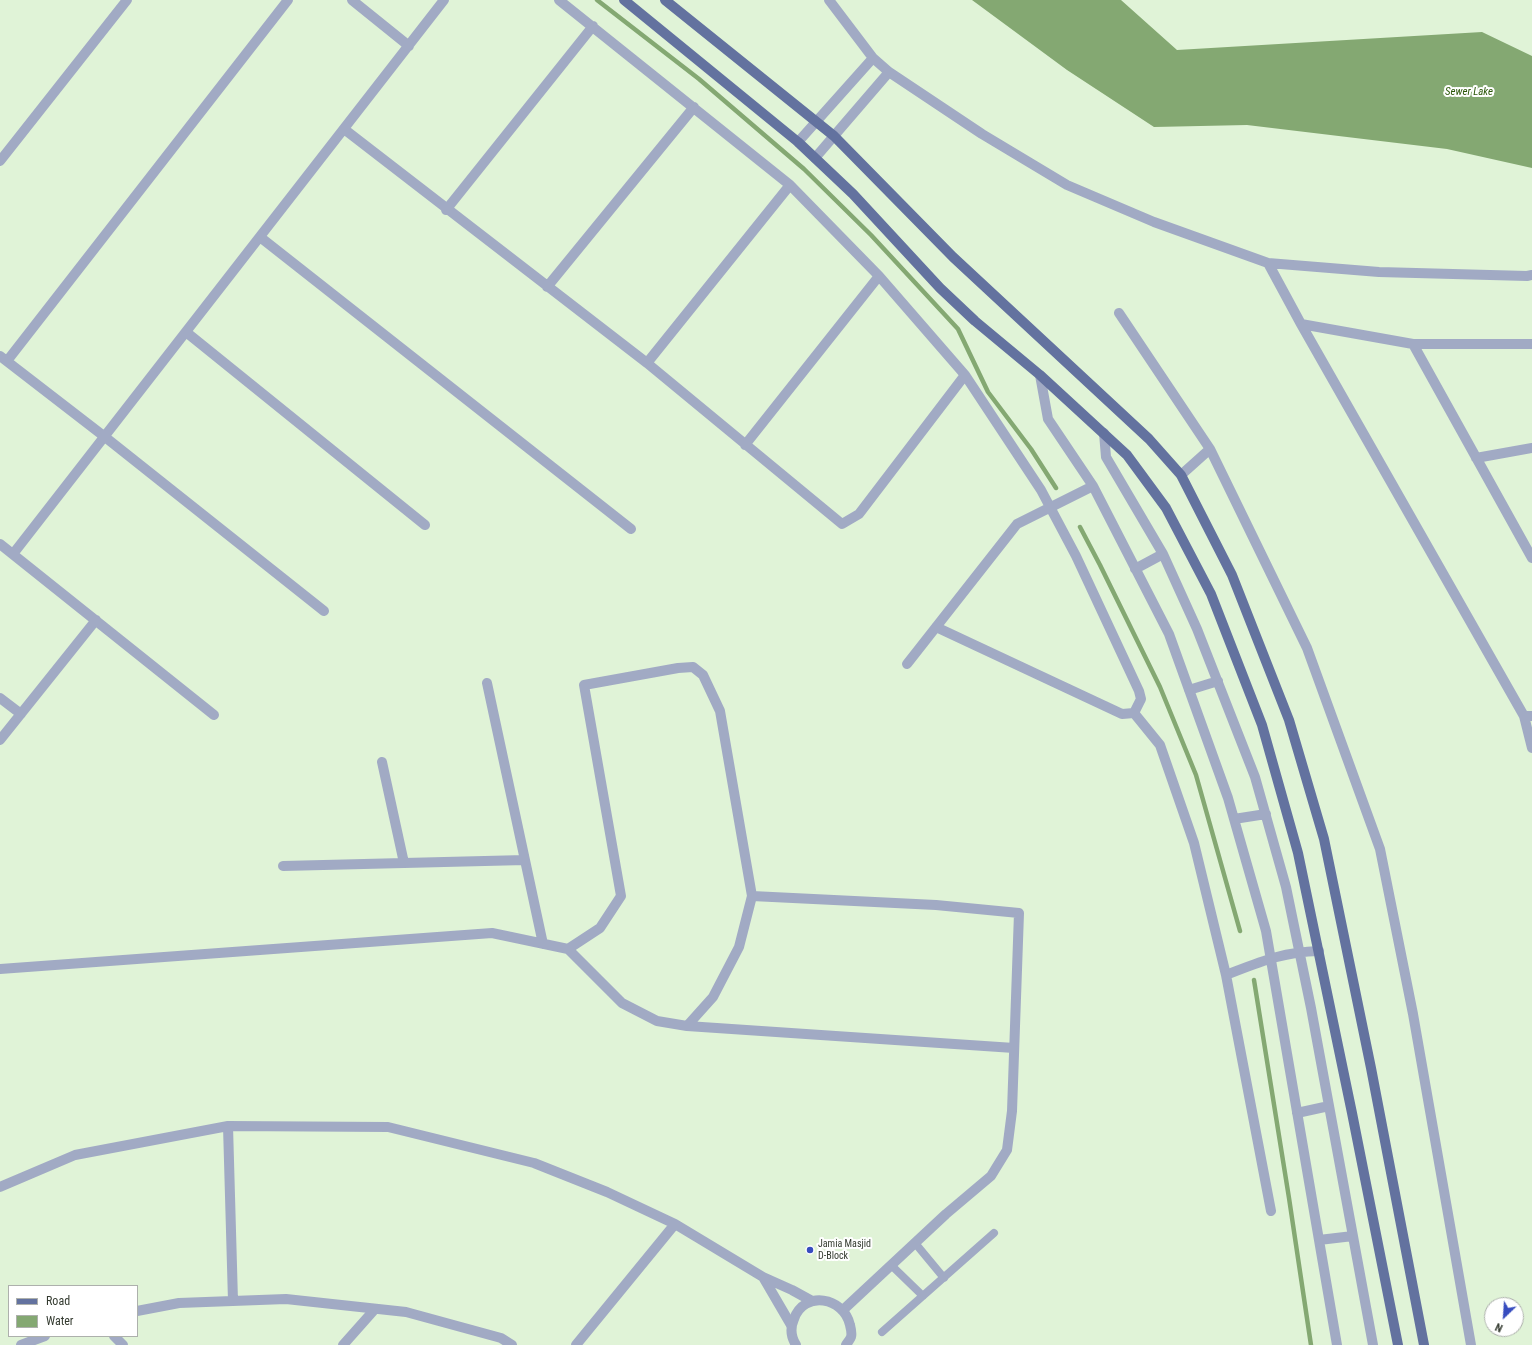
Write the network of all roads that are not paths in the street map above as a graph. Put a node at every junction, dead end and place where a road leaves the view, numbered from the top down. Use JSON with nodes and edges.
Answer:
{"nodes":[{"id":1,"x":127,"y":0,"type":"edge"},
{"id":2,"x":288,"y":0,"type":"edge"},
{"id":3,"x":352,"y":0,"type":"edge"},
{"id":4,"x":444,"y":0,"type":"edge"},
{"id":5,"x":559,"y":0,"type":"edge"},
{"id":6,"x":624,"y":0,"type":"edge"},
{"id":7,"x":666,"y":0,"type":"edge"},
{"id":8,"x":829,"y":0,"type":"edge"},
{"id":9,"x":593,"y":26,"type":"junction"},
{"id":10,"x":408,"y":46,"type":"junction"},
{"id":11,"x":873,"y":58,"type":"junction"},
{"id":12,"x":889,"y":72,"type":"junction"},
{"id":13,"x":694,"y":107,"type":"junction"},
{"id":14,"x":816,"y":121,"type":"junction"},
{"id":15,"x":344,"y":129,"type":"junction"},
{"id":16,"x":834,"y":136,"type":"junction"},
{"id":17,"x":798,"y":142,"type":"junction"},
{"id":18,"x":815,"y":158,"type":"junction"},
{"id":19,"x":0,"y":161,"type":"edge"},
{"id":20,"x":790,"y":184,"type":"junction"},
{"id":21,"x":446,"y":210,"type":"junction"},
{"id":22,"x":260,"y":237,"type":"junction"},
{"id":23,"x":1268,"y":263,"type":"junction"},
{"id":24,"x":1532,"y":275,"type":"edge"},
{"id":25,"x":879,"y":276,"type":"junction"},
{"id":26,"x":546,"y":286,"type":"junction"},
{"id":27,"x":1119,"y":313,"type":"dead end"},
{"id":28,"x":1301,"y":324,"type":"junction"},
{"id":29,"x":186,"y":332,"type":"junction"},
{"id":30,"x":1413,"y":344,"type":"junction"},
{"id":31,"x":1532,"y":344,"type":"edge"},
{"id":32,"x":4,"y":358,"type":"edge"},
{"id":33,"x":647,"y":363,"type":"junction"},
{"id":34,"x":965,"y":375,"type":"junction"},
{"id":35,"x":1040,"y":375,"type":"junction"},
{"id":36,"x":1104,"y":433,"type":"junction"},
{"id":37,"x":105,"y":437,"type":"junction"},
{"id":38,"x":745,"y":446,"type":"junction"},
{"id":39,"x":1532,"y":448,"type":"edge"},
{"id":40,"x":1210,"y":449,"type":"junction"},
{"id":41,"x":1476,"y":458,"type":"junction"},
{"id":42,"x":1181,"y":475,"type":"junction"},
{"id":43,"x":1093,"y":486,"type":"junction"},
{"id":44,"x":1051,"y":508,"type":"junction"},
{"id":45,"x":425,"y":525,"type":"dead end"},
{"id":46,"x":631,"y":529,"type":"dead end"},
{"id":47,"x":0,"y":544,"type":"edge"},
{"id":48,"x":13,"y":554,"type":"junction"},
{"id":49,"x":1162,"y":554,"type":"junction"},
{"id":50,"x":1532,"y":558,"type":"edge"},
{"id":51,"x":1135,"y":569,"type":"junction"},
{"id":52,"x":324,"y":610,"type":"dead end"},
{"id":53,"x":96,"y":620,"type":"junction"},
{"id":54,"x":936,"y":627,"type":"junction"},
{"id":55,"x":907,"y":664,"type":"dead end"},
{"id":56,"x":1218,"y":681,"type":"junction"},
{"id":57,"x":487,"y":683,"type":"dead end"},
{"id":58,"x":1189,"y":690,"type":"junction"},
{"id":59,"x":0,"y":698,"type":"edge"},
{"id":60,"x":1134,"y":713,"type":"junction"},
{"id":61,"x":21,"y":714,"type":"junction"},
{"id":62,"x":214,"y":715,"type":"dead end"},
{"id":63,"x":1528,"y":716,"type":"edge"},
{"id":64,"x":0,"y":740,"type":"edge"},
{"id":65,"x":1532,"y":748,"type":"edge"},
{"id":66,"x":382,"y":762,"type":"dead end"},
{"id":67,"x":1266,"y":814,"type":"junction"},
{"id":68,"x":1234,"y":819,"type":"junction"},
{"id":69,"x":525,"y":860,"type":"junction"},
{"id":70,"x":404,"y":863,"type":"junction"},
{"id":71,"x":283,"y":866,"type":"dead end"},
{"id":72,"x":752,"y":896,"type":"junction"},
{"id":73,"x":543,"y":944,"type":"junction"},
{"id":74,"x":568,"y":949,"type":"junction"},
{"id":75,"x":1319,"y":951,"type":"junction"},
{"id":76,"x":1299,"y":952,"type":"junction"},
{"id":77,"x":1270,"y":958,"type":"junction"},
{"id":78,"x":0,"y":969,"type":"edge"},
{"id":79,"x":1226,"y":975,"type":"junction"},
{"id":80,"x":688,"y":1026,"type":"junction"},
{"id":81,"x":1014,"y":1048,"type":"junction"},
{"id":82,"x":1329,"y":1106,"type":"junction"},
{"id":83,"x":1297,"y":1113,"type":"junction"},
{"id":84,"x":228,"y":1126,"type":"junction"},
{"id":85,"x":0,"y":1187,"type":"edge"},
{"id":86,"x":1271,"y":1211,"type":"dead end"},
{"id":87,"x":676,"y":1224,"type":"junction"},
{"id":88,"x":994,"y":1233,"type":"dead end"},
{"id":89,"x":1353,"y":1236,"type":"junction"},
{"id":90,"x":1319,"y":1240,"type":"junction"},
{"id":91,"x":914,"y":1243,"type":"junction"},
{"id":92,"x":891,"y":1265,"type":"junction"},
{"id":93,"x":763,"y":1278,"type":"junction"},
{"id":94,"x":944,"y":1278,"type":"junction"},
{"id":95,"x":923,"y":1296,"type":"junction"},
{"id":96,"x":233,"y":1301,"type":"junction"},
{"id":97,"x":812,"y":1301,"type":"junction"},
{"id":98,"x":375,"y":1309,"type":"junction"},
{"id":99,"x":138,"y":1310,"type":"edge"},
{"id":100,"x":843,"y":1310,"type":"junction"},
{"id":101,"x":792,"y":1324,"type":"junction"},
{"id":102,"x":882,"y":1332,"type":"dead end"},
{"id":103,"x":42,"y":1337,"type":"edge"},
{"id":104,"x":115,"y":1337,"type":"edge"},
{"id":105,"x":851,"y":1342,"type":"edge"},
{"id":106,"x":793,"y":1344,"type":"edge"},
{"id":107,"x":21,"y":1345,"type":"edge"},
{"id":108,"x":123,"y":1345,"type":"edge"},
{"id":109,"x":343,"y":1345,"type":"edge"},
{"id":110,"x":512,"y":1345,"type":"edge"},
{"id":111,"x":576,"y":1345,"type":"edge"},
{"id":112,"x":1337,"y":1345,"type":"edge"},
{"id":113,"x":1373,"y":1345,"type":"edge"},
{"id":114,"x":1398,"y":1345,"type":"edge"},
{"id":115,"x":1424,"y":1345,"type":"edge"},
{"id":116,"x":1471,"y":1345,"type":"edge"}],
"edges":[{"from":1,"to":19,"type":"street"},
{"from":2,"to":32,"type":"street"},
{"from":3,"to":10,"type":"street"},
{"from":4,"to":10,"type":"street"},
{"from":5,"to":9,"type":"street"},
{"from":6,"to":17,"type":"main road"},
{"from":7,"to":14,"type":"main road"},
{"from":8,"to":11,"type":"street"},
{"from":9,"to":13,"type":"street"},
{"from":9,"to":21,"type":"street"},
{"from":10,"to":15,"type":"street"},
{"from":11,"to":12,"type":"street"},
{"from":11,"to":14,"type":"street"},
{"from":12,"to":16,"type":"street"},
{"from":12,"to":23,"type":"street"},
{"from":13,"to":20,"type":"street"},
{"from":13,"to":26,"type":"street"},
{"from":14,"to":16,"type":"main road"},
{"from":14,"to":17,"type":"street"},
{"from":15,"to":21,"type":"street"},
{"from":15,"to":22,"type":"street"},
{"from":16,"to":18,"type":"street"},
{"from":16,"to":42,"type":"main road"},
{"from":17,"to":18,"type":"main road"},
{"from":18,"to":35,"type":"main road"},
{"from":20,"to":25,"type":"street"},
{"from":20,"to":33,"type":"street"},
{"from":21,"to":26,"type":"street"},
{"from":22,"to":29,"type":"street"},
{"from":22,"to":46,"type":"street"},
{"from":23,"to":24,"type":"street"},
{"from":23,"to":28,"type":"street"},
{"from":25,"to":34,"type":"street"},
{"from":25,"to":38,"type":"street"},
{"from":26,"to":33,"type":"street"},
{"from":27,"to":40,"type":"street"},
{"from":28,"to":30,"type":"street"},
{"from":28,"to":63,"type":"street"},
{"from":29,"to":37,"type":"street"},
{"from":29,"to":45,"type":"street"},
{"from":30,"to":31,"type":"street"},
{"from":30,"to":41,"type":"street"},
{"from":32,"to":37,"type":"street"},
{"from":33,"to":38,"type":"street"},
{"from":34,"to":38,"type":"street"},
{"from":34,"to":44,"type":"street"},
{"from":35,"to":36,"type":"main road"},
{"from":35,"to":43,"type":"street"},
{"from":36,"to":49,"type":"street"},
{"from":36,"to":75,"type":"main road"},
{"from":37,"to":48,"type":"street"},
{"from":37,"to":52,"type":"street"},
{"from":39,"to":41,"type":"street"},
{"from":40,"to":42,"type":"street"},
{"from":40,"to":116,"type":"street"},
{"from":41,"to":50,"type":"street"},
{"from":42,"to":115,"type":"main road"},
{"from":43,"to":44,"type":"street"},
{"from":43,"to":51,"type":"street"},
{"from":44,"to":54,"type":"street"},
{"from":44,"to":60,"type":"street"},
{"from":47,"to":48,"type":"street"},
{"from":48,"to":53,"type":"street"},
{"from":49,"to":51,"type":"street"},
{"from":49,"to":56,"type":"street"},
{"from":51,"to":58,"type":"street"},
{"from":53,"to":61,"type":"street"},
{"from":53,"to":62,"type":"street"},
{"from":54,"to":55,"type":"street"},
{"from":54,"to":60,"type":"street"},
{"from":56,"to":58,"type":"street"},
{"from":56,"to":67,"type":"street"},
{"from":57,"to":69,"type":"street"},
{"from":58,"to":68,"type":"street"},
{"from":59,"to":61,"type":"street"},
{"from":60,"to":79,"type":"street"},
{"from":61,"to":64,"type":"street"},
{"from":63,"to":65,"type":"street"},
{"from":66,"to":70,"type":"street"},
{"from":67,"to":68,"type":"street"},
{"from":67,"to":76,"type":"street"},
{"from":68,"to":77,"type":"street"},
{"from":69,"to":70,"type":"street"},
{"from":69,"to":73,"type":"street"},
{"from":70,"to":71,"type":"street"},
{"from":72,"to":74,"type":"street"},
{"from":72,"to":80,"type":"street"},
{"from":72,"to":81,"type":"street"},
{"from":73,"to":74,"type":"street"},
{"from":73,"to":78,"type":"street"},
{"from":74,"to":80,"type":"street"},
{"from":75,"to":76,"type":"street"},
{"from":75,"to":114,"type":"main road"},
{"from":76,"to":77,"type":"street"},
{"from":76,"to":82,"type":"street"},
{"from":77,"to":79,"type":"street"},
{"from":77,"to":83,"type":"street"},
{"from":79,"to":86,"type":"street"},
{"from":80,"to":81,"type":"street"},
{"from":81,"to":91,"type":"street"},
{"from":82,"to":83,"type":"street"},
{"from":82,"to":89,"type":"street"},
{"from":83,"to":90,"type":"street"},
{"from":84,"to":85,"type":"street"},
{"from":84,"to":87,"type":"street"},
{"from":84,"to":96,"type":"street"},
{"from":87,"to":93,"type":"street"},
{"from":87,"to":111,"type":"street"},
{"from":88,"to":94,"type":"lane"},
{"from":89,"to":90,"type":"street"},
{"from":89,"to":113,"type":"street"},
{"from":90,"to":112,"type":"street"},
{"from":91,"to":92,"type":"street"},
{"from":91,"to":94,"type":"lane"},
{"from":92,"to":95,"type":"lane"},
{"from":92,"to":100,"type":"street"},
{"from":93,"to":97,"type":"street"},
{"from":93,"to":101,"type":"street"},
{"from":94,"to":95,"type":"lane"},
{"from":95,"to":102,"type":"lane"},
{"from":96,"to":98,"type":"street"},
{"from":96,"to":99,"type":"street"},
{"from":97,"to":100,"type":"street"},
{"from":97,"to":101,"type":"street"},
{"from":98,"to":109,"type":"street"},
{"from":98,"to":110,"type":"street"},
{"from":100,"to":105,"type":"street"},
{"from":101,"to":106,"type":"street"},
{"from":103,"to":107,"type":"street"},
{"from":104,"to":108,"type":"street"}]}
